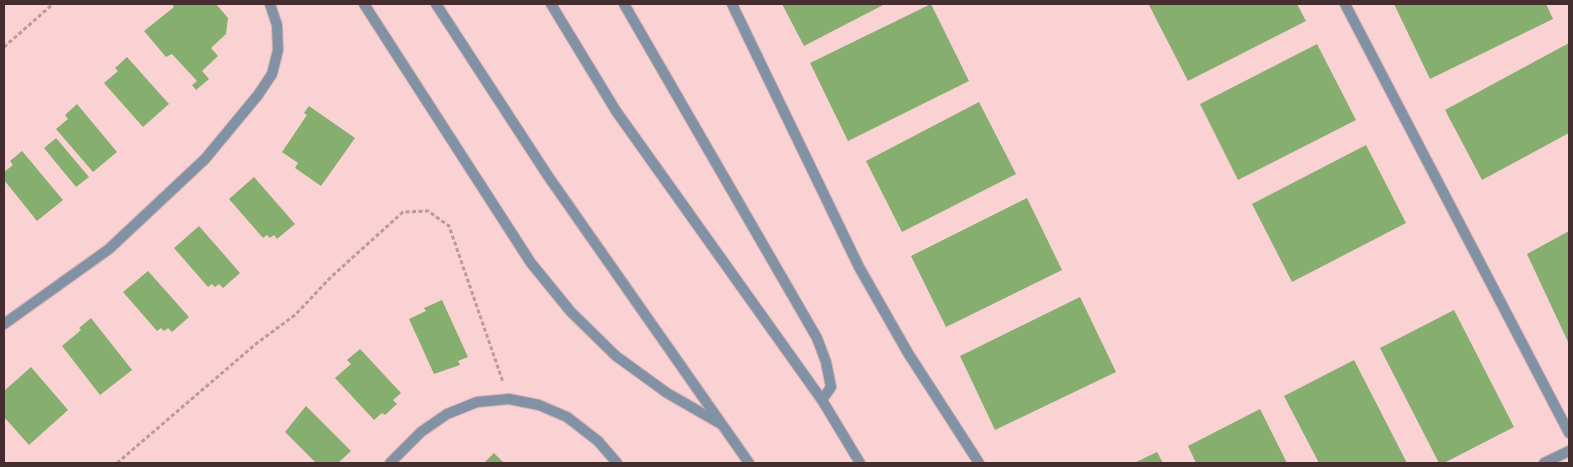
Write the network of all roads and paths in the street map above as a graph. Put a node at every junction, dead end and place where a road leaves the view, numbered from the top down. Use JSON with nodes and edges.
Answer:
{"nodes":[{"id":1,"x":53,"y":4,"type":"edge"},
{"id":2,"x":270,"y":4,"type":"edge"},
{"id":3,"x":364,"y":4,"type":"edge"},
{"id":4,"x":436,"y":4,"type":"edge"},
{"id":5,"x":551,"y":4,"type":"edge"},
{"id":6,"x":624,"y":4,"type":"edge"},
{"id":7,"x":732,"y":4,"type":"edge"},
{"id":8,"x":1345,"y":4,"type":"edge"},
{"id":9,"x":4,"y":48,"type":"edge"},
{"id":10,"x":4,"y":324,"type":"edge"},
{"id":11,"x":509,"y":399,"type":"junction"},
{"id":12,"x":822,"y":400,"type":"junction"},
{"id":13,"x":721,"y":424,"type":"junction"},
{"id":14,"x":1569,"y":433,"type":"edge"},
{"id":15,"x":1569,"y":451,"type":"edge"},
{"id":16,"x":117,"y":463,"type":"edge"},
{"id":17,"x":390,"y":463,"type":"edge"},
{"id":18,"x":617,"y":463,"type":"edge"},
{"id":19,"x":749,"y":463,"type":"edge"},
{"id":20,"x":860,"y":463,"type":"edge"},
{"id":21,"x":979,"y":463,"type":"edge"},
{"id":22,"x":1544,"y":463,"type":"edge"}],
"edges":[{"from":1,"to":9,"type":"path"},
{"from":2,"to":10,"type":"street"},
{"from":3,"to":13,"type":"street"},
{"from":4,"to":13,"type":"street"},
{"from":5,"to":12,"type":"street"},
{"from":6,"to":12,"type":"street"},
{"from":7,"to":21,"type":"street"},
{"from":8,"to":14,"type":"street"},
{"from":11,"to":16,"type":"path"},
{"from":11,"to":17,"type":"street"},
{"from":11,"to":18,"type":"street"},
{"from":12,"to":20,"type":"street"},
{"from":13,"to":19,"type":"street"},
{"from":15,"to":22,"type":"street"}]}
